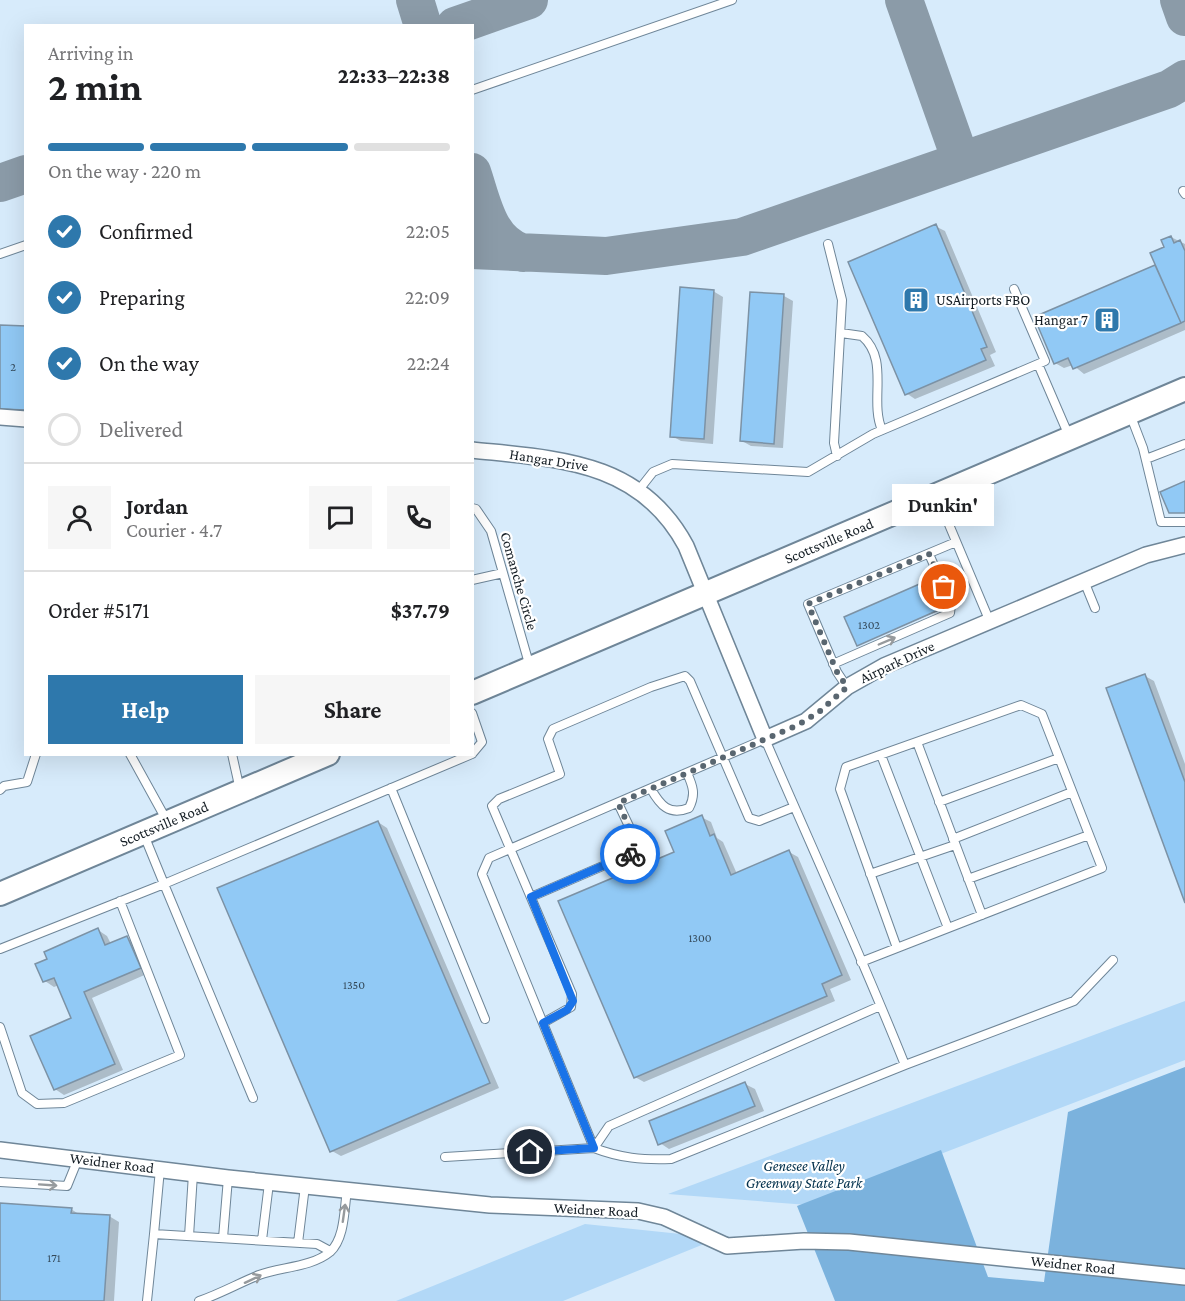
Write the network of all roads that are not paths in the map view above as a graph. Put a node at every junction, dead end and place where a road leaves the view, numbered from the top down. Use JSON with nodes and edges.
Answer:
{"nodes":[{"id":1,"x":732,"y":0,"type":"edge"},
{"id":2,"x":474,"y":89,"type":"edge"},
{"id":3,"x":828,"y":244,"type":"dead end"},
{"id":4,"x":24,"y":246,"type":"edge"},
{"id":5,"x":0,"y":254,"type":"edge"},
{"id":6,"x":1014,"y":289,"type":"dead end"},
{"id":7,"x":841,"y":333,"type":"junction"},
{"id":8,"x":1038,"y":364,"type":"junction"},
{"id":9,"x":1185,"y":389,"type":"edge"},
{"id":10,"x":1130,"y":412,"type":"junction"},
{"id":11,"x":0,"y":417,"type":"edge"},
{"id":12,"x":24,"y":419,"type":"edge"},
{"id":13,"x":882,"y":430,"type":"junction"},
{"id":14,"x":1070,"y":438,"type":"junction"},
{"id":15,"x":1185,"y":444,"type":"edge"},
{"id":16,"x":474,"y":450,"type":"edge"},
{"id":17,"x":837,"y":456,"type":"junction"},
{"id":18,"x":1146,"y":459,"type":"junction"},
{"id":19,"x":638,"y":491,"type":"junction"},
{"id":20,"x":936,"y":495,"type":"junction"},
{"id":21,"x":474,"y":508,"type":"edge"},
{"id":22,"x":1185,"y":522,"type":"edge"},
{"id":23,"x":956,"y":542,"type":"junction"},
{"id":24,"x":1185,"y":545,"type":"edge"},
{"id":25,"x":929,"y":554,"type":"junction"},
{"id":26,"x":504,"y":573,"type":"junction"},
{"id":27,"x":474,"y":580,"type":"edge"},
{"id":28,"x":1084,"y":581,"type":"junction"},
{"id":29,"x":705,"y":594,"type":"junction"},
{"id":30,"x":1095,"y":608,"type":"dead end"},
{"id":31,"x":990,"y":622,"type":"junction"},
{"id":32,"x":833,"y":664,"type":"junction"},
{"id":33,"x":531,"y":668,"type":"junction"},
{"id":34,"x":847,"y":687,"type":"junction"},
{"id":35,"x":474,"y":692,"type":"edge"},
{"id":36,"x":474,"y":719,"type":"edge"},
{"id":37,"x":765,"y":739,"type":"junction"},
{"id":38,"x":917,"y":742,"type":"junction"},
{"id":39,"x":474,"y":752,"type":"edge"},
{"id":40,"x":881,"y":755,"type":"junction"},
{"id":41,"x":35,"y":756,"type":"edge"},
{"id":42,"x":131,"y":756,"type":"edge"},
{"id":43,"x":232,"y":756,"type":"edge"},
{"id":44,"x":326,"y":756,"type":"edge"},
{"id":45,"x":467,"y":756,"type":"edge"},
{"id":46,"x":724,"y":757,"type":"junction"},
{"id":47,"x":1059,"y":758,"type":"junction"},
{"id":48,"x":687,"y":773,"type":"junction"},
{"id":49,"x":391,"y":788,"type":"junction"},
{"id":50,"x":651,"y":789,"type":"junction"},
{"id":51,"x":0,"y":790,"type":"edge"},
{"id":52,"x":240,"y":792,"type":"junction"},
{"id":53,"x":1072,"y":792,"type":"junction"},
{"id":54,"x":939,"y":802,"type":"junction"},
{"id":55,"x":618,"y":803,"type":"junction"},
{"id":56,"x":794,"y":807,"type":"junction"},
{"id":57,"x":168,"y":822,"type":"junction"},
{"id":58,"x":144,"y":833,"type":"junction"},
{"id":59,"x":1089,"y":835,"type":"junction"},
{"id":60,"x":954,"y":842,"type":"junction"},
{"id":61,"x":510,"y":850,"type":"junction"},
{"id":62,"x":920,"y":857,"type":"junction"},
{"id":63,"x":870,"y":874,"type":"junction"},
{"id":64,"x":968,"y":879,"type":"junction"},
{"id":65,"x":164,"y":884,"type":"junction"},
{"id":66,"x":0,"y":894,"type":"edge"},
{"id":67,"x":531,"y":897,"type":"junction"},
{"id":68,"x":120,"y":901,"type":"junction"},
{"id":69,"x":982,"y":915,"type":"junction"},
{"id":70,"x":948,"y":928,"type":"junction"},
{"id":71,"x":897,"y":948,"type":"junction"},
{"id":72,"x":0,"y":949,"type":"edge"},
{"id":73,"x":1113,"y":960,"type":"dead end"},
{"id":74,"x":861,"y":962,"type":"junction"},
{"id":75,"x":880,"y":1006,"type":"junction"},
{"id":76,"x":485,"y":1019,"type":"dead end"},
{"id":77,"x":543,"y":1023,"type":"junction"},
{"id":78,"x":0,"y":1027,"type":"edge"},
{"id":79,"x":905,"y":1065,"type":"junction"},
{"id":80,"x":253,"y":1098,"type":"dead end"},
{"id":81,"x":594,"y":1148,"type":"junction"},
{"id":82,"x":0,"y":1150,"type":"edge"},
{"id":83,"x":445,"y":1157,"type":"dead end"},
{"id":84,"x":78,"y":1159,"type":"junction"},
{"id":85,"x":160,"y":1169,"type":"junction"},
{"id":86,"x":193,"y":1174,"type":"junction"},
{"id":87,"x":228,"y":1178,"type":"junction"},
{"id":88,"x":0,"y":1182,"type":"edge"},
{"id":89,"x":269,"y":1183,"type":"junction"},
{"id":90,"x":305,"y":1186,"type":"junction"},
{"id":91,"x":347,"y":1190,"type":"junction"},
{"id":92,"x":154,"y":1234,"type":"junction"},
{"id":93,"x":189,"y":1236,"type":"junction"},
{"id":94,"x":223,"y":1238,"type":"junction"},
{"id":95,"x":262,"y":1240,"type":"junction"},
{"id":96,"x":298,"y":1243,"type":"junction"},
{"id":97,"x":330,"y":1251,"type":"junction"},
{"id":98,"x":1185,"y":1277,"type":"edge"},
{"id":99,"x":147,"y":1301,"type":"edge"},
{"id":100,"x":199,"y":1301,"type":"edge"}],
"edges":[{"from":1,"to":2,"type":"lane"},
{"from":3,"to":7,"type":"lane"},
{"from":4,"to":5,"type":"lane"},
{"from":6,"to":8,"type":"lane"},
{"from":7,"to":13,"type":"lane"},
{"from":7,"to":17,"type":"lane"},
{"from":8,"to":13,"type":"lane"},
{"from":8,"to":14,"type":"lane"},
{"from":9,"to":10,"type":"main road","name":"Scottsville Road"},
{"from":10,"to":14,"type":"main road","name":"Scottsville Road"},
{"from":10,"to":18,"type":"lane"},
{"from":11,"to":12,"type":"street"},
{"from":13,"to":17,"type":"lane"},
{"from":14,"to":20,"type":"main road","name":"Scottsville Road"},
{"from":15,"to":18,"type":"lane"},
{"from":16,"to":19,"type":"street","name":"Hangar Drive"},
{"from":17,"to":19,"type":"lane"},
{"from":18,"to":22,"type":"lane"},
{"from":19,"to":29,"type":"street","name":"Hangar Drive"},
{"from":20,"to":23,"type":"lane"},
{"from":20,"to":29,"type":"main road","name":"Scottsville Road"},
{"from":21,"to":26,"type":"lane","name":"Comanche Circle"},
{"from":23,"to":25,"type":"lane"},
{"from":23,"to":31,"type":"lane"},
{"from":24,"to":28,"type":"street","name":"Airpark Drive"},
{"from":32,"to":25,"type":"lane","one_way":true},
{"from":25,"to":32,"type":"lane"},
{"from":26,"to":27,"type":"lane"},
{"from":26,"to":33,"type":"lane","name":"Comanche Circle"},
{"from":28,"to":30,"type":"lane"},
{"from":28,"to":31,"type":"street","name":"Airpark Drive"},
{"from":29,"to":33,"type":"main road","name":"Scottsville Road"},
{"from":29,"to":37,"type":"street"},
{"from":31,"to":34,"type":"street","name":"Airpark Drive"},
{"from":32,"to":34,"type":"lane"},
{"from":33,"to":35,"type":"main road","name":"Scottsville Road"},
{"from":34,"to":37,"type":"street","name":"Airpark Drive"},
{"from":36,"to":39,"type":"lane"},
{"from":37,"to":46,"type":"lane"},
{"from":37,"to":56,"type":"lane"},
{"from":38,"to":40,"type":"lane"},
{"from":38,"to":47,"type":"lane"},
{"from":38,"to":54,"type":"lane"},
{"from":40,"to":62,"type":"lane"},
{"from":40,"to":63,"type":"lane"},
{"from":41,"to":51,"type":"lane"},
{"from":42,"to":57,"type":"lane"},
{"from":43,"to":52,"type":"lane"},
{"from":44,"to":52,"type":"main road","name":"Scottsville Road"},
{"from":45,"to":49,"type":"lane"},
{"from":46,"to":48,"type":"lane"},
{"from":46,"to":56,"type":"lane"},
{"from":46,"to":61,"type":"lane"},
{"from":47,"to":53,"type":"lane"},
{"from":47,"to":54,"type":"lane"},
{"from":48,"to":50,"type":"lane"},
{"from":48,"to":50,"type":"lane"},
{"from":49,"to":65,"type":"lane"},
{"from":49,"to":76,"type":"lane"},
{"from":50,"to":55,"type":"lane"},
{"from":52,"to":57,"type":"main road","name":"Scottsville Road"},
{"from":53,"to":59,"type":"lane"},
{"from":53,"to":60,"type":"lane"},
{"from":54,"to":60,"type":"lane"},
{"from":55,"to":61,"type":"lane"},
{"from":55,"to":67,"type":"lane"},
{"from":56,"to":74,"type":"lane"},
{"from":57,"to":58,"type":"main road","name":"Scottsville Road"},
{"from":58,"to":65,"type":"lane"},
{"from":58,"to":66,"type":"main road","name":"Scottsville Road"},
{"from":59,"to":64,"type":"lane"},
{"from":59,"to":69,"type":"lane"},
{"from":60,"to":62,"type":"lane"},
{"from":60,"to":64,"type":"lane"},
{"from":61,"to":67,"type":"lane"},
{"from":61,"to":77,"type":"lane"},
{"from":62,"to":63,"type":"lane"},
{"from":62,"to":70,"type":"lane"},
{"from":63,"to":71,"type":"lane"},
{"from":64,"to":69,"type":"lane"},
{"from":65,"to":68,"type":"lane"},
{"from":65,"to":80,"type":"lane"},
{"from":67,"to":77,"type":"lane"},
{"from":68,"to":72,"type":"lane"},
{"from":68,"to":78,"type":"lane"},
{"from":69,"to":70,"type":"lane"},
{"from":70,"to":71,"type":"lane"},
{"from":71,"to":74,"type":"lane"},
{"from":73,"to":79,"type":"lane"},
{"from":74,"to":75,"type":"lane"},
{"from":75,"to":79,"type":"lane"},
{"from":75,"to":81,"type":"lane"},
{"from":77,"to":81,"type":"lane"},
{"from":79,"to":81,"type":"lane"},
{"from":81,"to":83,"type":"lane"},
{"from":82,"to":84,"type":"street","name":"Weidner Road"},
{"from":84,"to":85,"type":"street","name":"Weidner Road"},
{"from":88,"to":84,"type":"lane","one_way":true},
{"from":85,"to":86,"type":"street","name":"Weidner Road"},
{"from":85,"to":92,"type":"lane"},
{"from":86,"to":87,"type":"street","name":"Weidner Road"},
{"from":86,"to":93,"type":"lane"},
{"from":87,"to":89,"type":"street","name":"Weidner Road"},
{"from":87,"to":94,"type":"lane"},
{"from":89,"to":90,"type":"street","name":"Weidner Road"},
{"from":89,"to":95,"type":"lane"},
{"from":90,"to":91,"type":"street","name":"Weidner Road"},
{"from":90,"to":96,"type":"lane"},
{"from":97,"to":91,"type":"lane","one_way":true},
{"from":91,"to":98,"type":"street","name":"Weidner Road"},
{"from":92,"to":93,"type":"lane"},
{"from":92,"to":99,"type":"lane"},
{"from":93,"to":94,"type":"lane"},
{"from":94,"to":95,"type":"lane"},
{"from":95,"to":96,"type":"lane"},
{"from":96,"to":97,"type":"lane"},
{"from":100,"to":97,"type":"lane","one_way":true}]}
